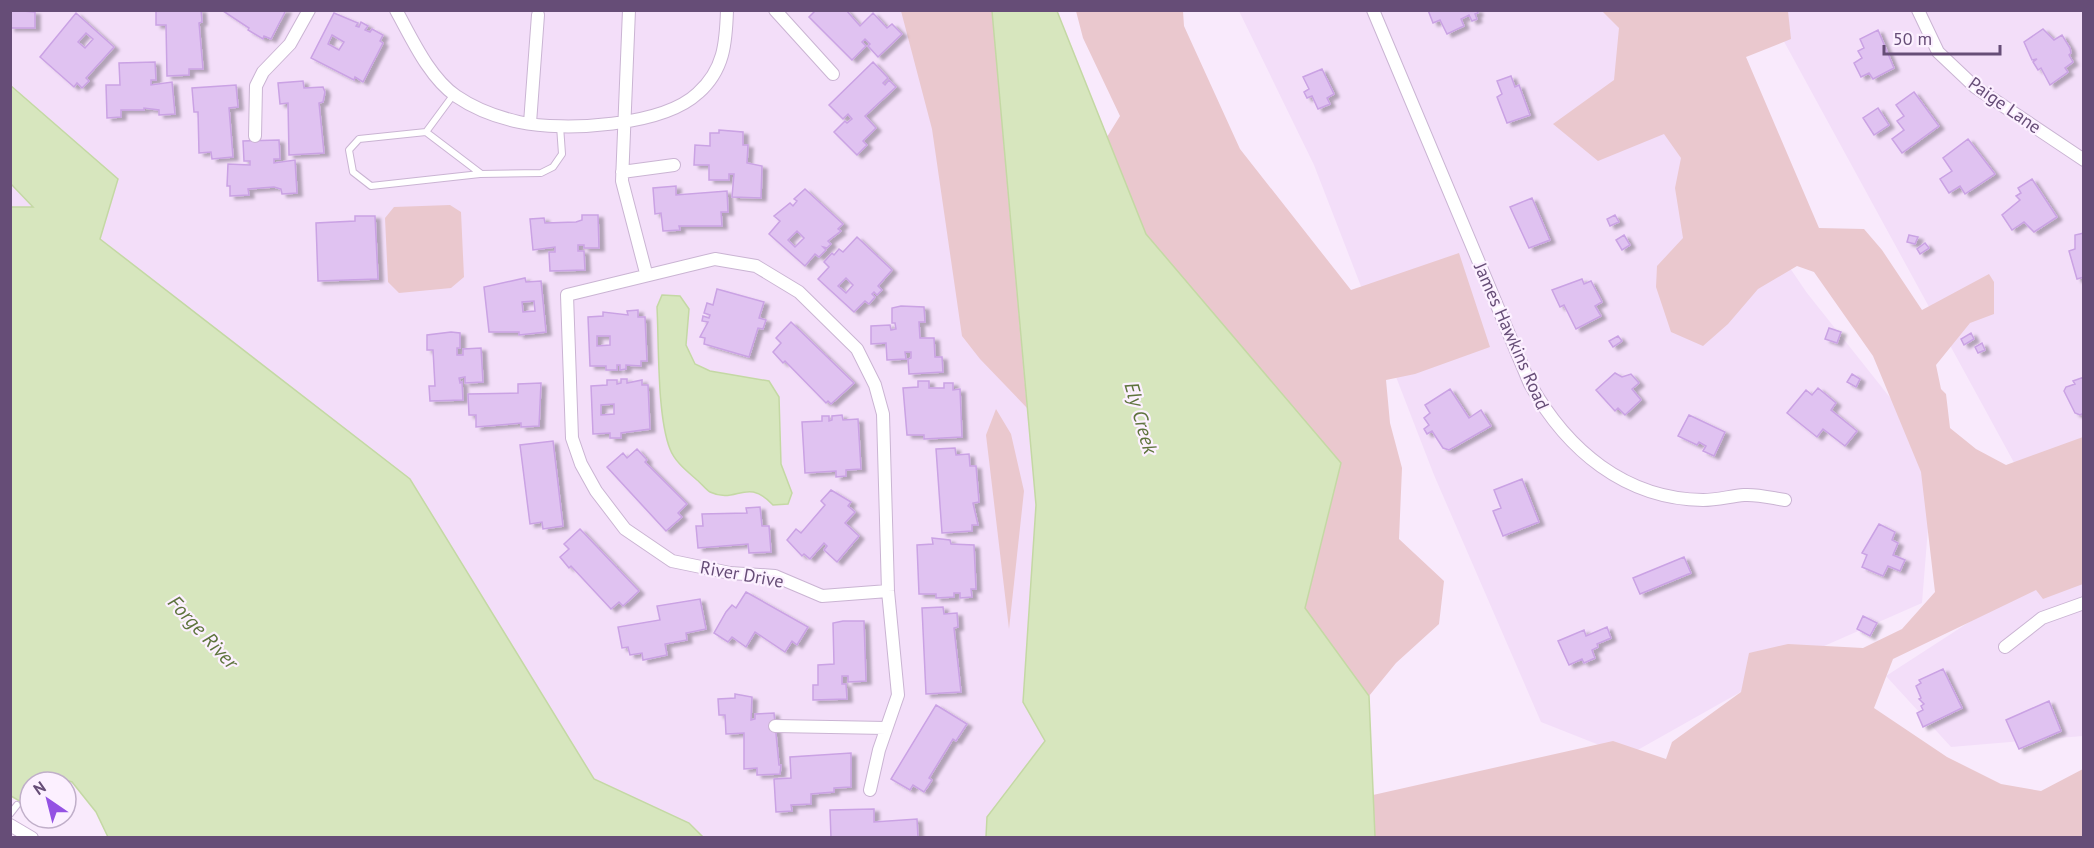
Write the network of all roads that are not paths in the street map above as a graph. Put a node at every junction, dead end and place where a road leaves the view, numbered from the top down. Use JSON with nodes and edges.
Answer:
{"nodes":[{"id":1,"x":309,"y":10,"type":"edge"},
{"id":2,"x":396,"y":10,"type":"edge"},
{"id":3,"x":629,"y":10,"type":"edge"},
{"id":4,"x":727,"y":10,"type":"edge"},
{"id":5,"x":775,"y":10,"type":"edge"},
{"id":6,"x":1373,"y":10,"type":"edge"},
{"id":7,"x":1918,"y":10,"type":"edge"},
{"id":8,"x":538,"y":15,"type":"dead end"},
{"id":9,"x":834,"y":74,"type":"dead end"},
{"id":10,"x":454,"y":94,"type":"junction"},
{"id":11,"x":625,"y":122,"type":"junction"},
{"id":12,"x":530,"y":123,"type":"junction"},
{"id":13,"x":560,"y":125,"type":"junction"},
{"id":14,"x":426,"y":132,"type":"junction"},
{"id":15,"x":255,"y":136,"type":"dead end"},
{"id":16,"x":2084,"y":160,"type":"edge"},
{"id":17,"x":674,"y":165,"type":"dead end"},
{"id":18,"x":622,"y":172,"type":"junction"},
{"id":19,"x":480,"y":174,"type":"junction"},
{"id":20,"x":646,"y":273,"type":"junction"},
{"id":21,"x":1785,"y":500,"type":"dead end"},
{"id":22,"x":888,"y":591,"type":"junction"},
{"id":23,"x":2084,"y":603,"type":"edge"},
{"id":24,"x":2005,"y":647,"type":"dead end"},
{"id":25,"x":775,"y":726,"type":"dead end"},
{"id":26,"x":886,"y":728,"type":"junction"},
{"id":27,"x":870,"y":790,"type":"dead end"},
{"id":28,"x":17,"y":805,"type":"dead end"},
{"id":29,"x":10,"y":814,"type":"edge"},
{"id":30,"x":10,"y":825,"type":"edge"},
{"id":31,"x":32,"y":837,"type":"edge"}],
"edges":[{"from":1,"to":15,"type":"street"},
{"from":2,"to":10,"type":"street"},
{"from":3,"to":11,"type":"street"},
{"from":4,"to":11,"type":"street"},
{"from":5,"to":9,"type":"street"},
{"from":6,"to":21,"type":"street","name":"James Hawkins Road"},
{"from":7,"to":16,"type":"street","name":"Paige Lane"},
{"from":8,"to":12,"type":"street"},
{"from":10,"to":12,"type":"street"},
{"from":10,"to":14,"type":"lane"},
{"from":11,"to":13,"type":"street"},
{"from":11,"to":18,"type":"street"},
{"from":12,"to":13,"type":"street"},
{"from":13,"to":19,"type":"lane"},
{"from":14,"to":19,"type":"lane"},
{"from":14,"to":19,"type":"lane"},
{"from":17,"to":18,"type":"street"},
{"from":18,"to":20,"type":"street"},
{"from":20,"to":22,"type":"street","name":"River Drive"},
{"from":20,"to":22,"type":"street","name":"River Drive"},
{"from":22,"to":26,"type":"street"},
{"from":23,"to":24,"type":"street"},
{"from":25,"to":26,"type":"street"},
{"from":26,"to":27,"type":"street"},
{"from":28,"to":29,"type":"lane"},
{"from":30,"to":31,"type":"street"}]}
